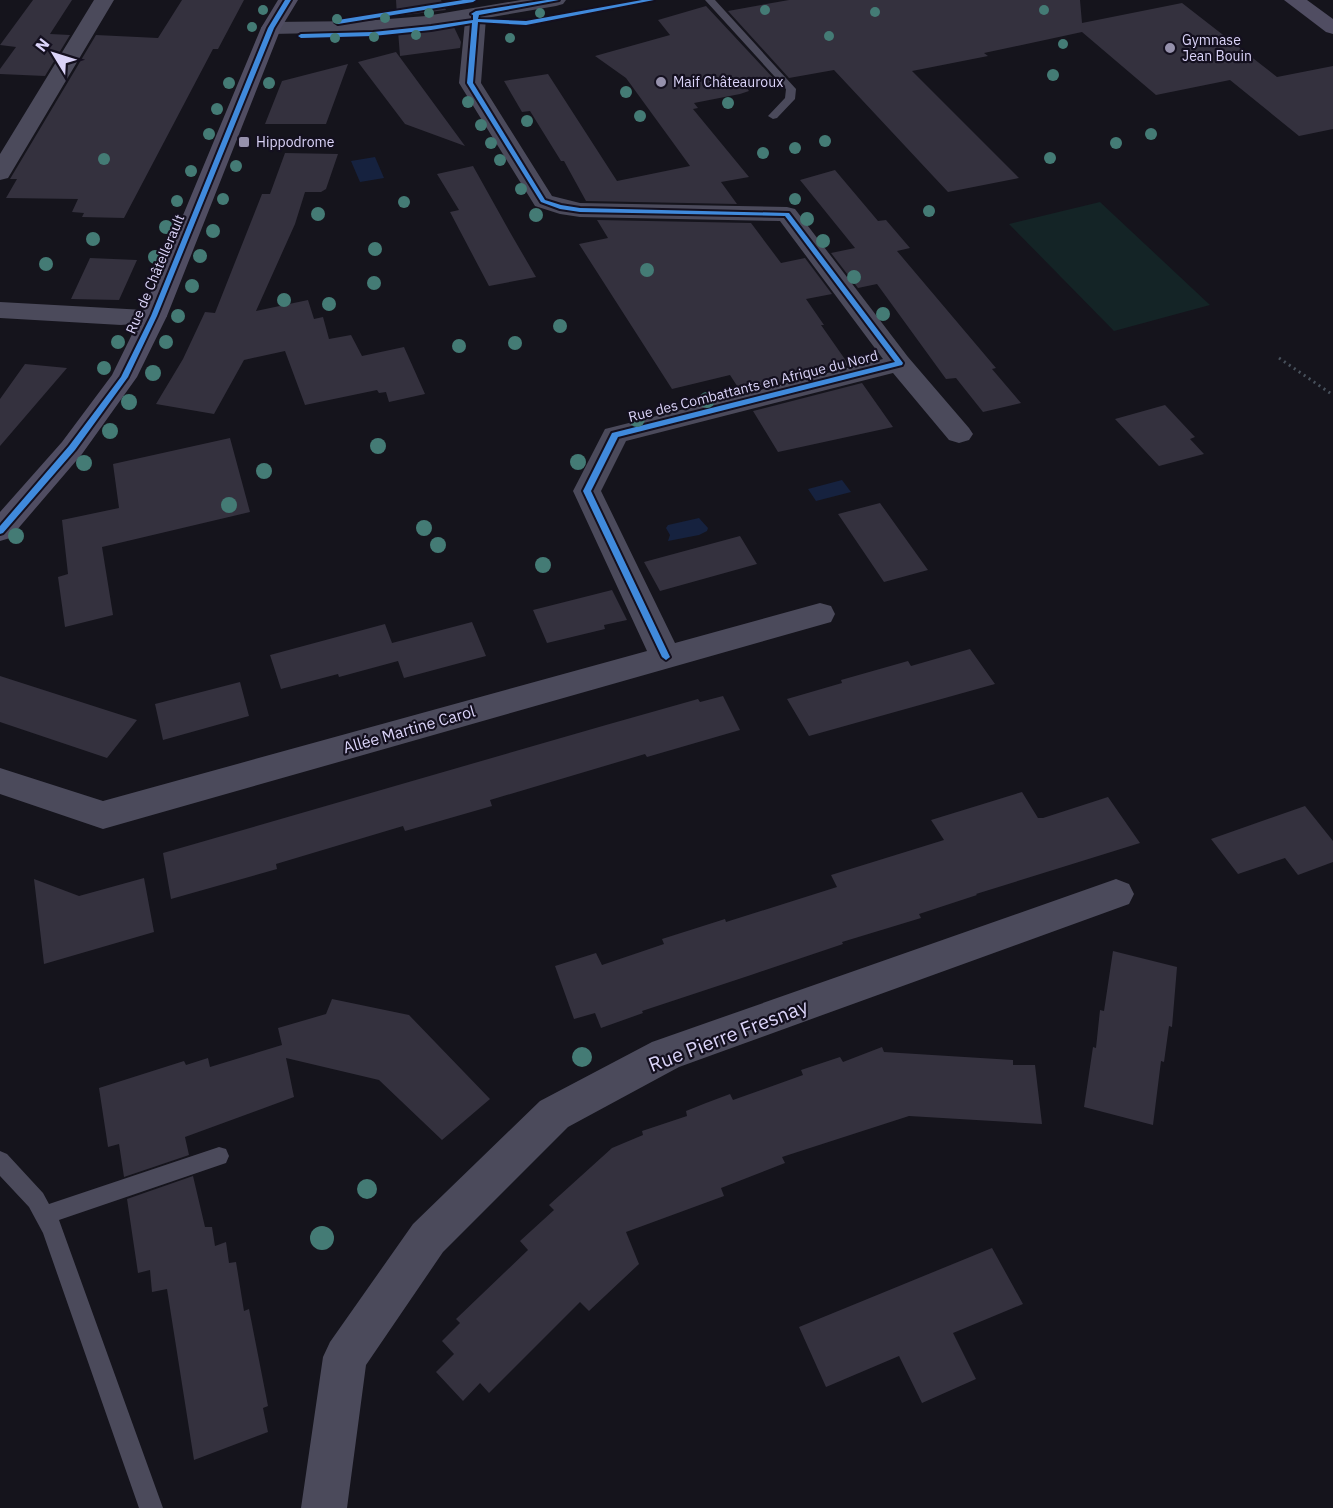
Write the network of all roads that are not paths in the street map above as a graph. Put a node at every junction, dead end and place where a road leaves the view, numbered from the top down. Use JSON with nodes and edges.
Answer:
{"nodes":[{"id":1,"x":104,"y":0,"type":"edge"},
{"id":2,"x":288,"y":0,"type":"edge"},
{"id":3,"x":556,"y":0,"type":"edge"},
{"id":4,"x":710,"y":0,"type":"edge"},
{"id":5,"x":1294,"y":0,"type":"edge"},
{"id":6,"x":476,"y":13,"type":"junction"},
{"id":7,"x":1331,"y":25,"type":"edge"},
{"id":8,"x":271,"y":28,"type":"junction"},
{"id":9,"x":773,"y":116,"type":"dead end"},
{"id":10,"x":0,"y":172,"type":"edge"},
{"id":11,"x":0,"y":310,"type":"edge"},
{"id":12,"x":154,"y":316,"type":"junction"},
{"id":13,"x":899,"y":363,"type":"junction"},
{"id":14,"x":958,"y":434,"type":"dead end"},
{"id":15,"x":0,"y":531,"type":"edge"},
{"id":16,"x":820,"y":614,"type":"dead end"},
{"id":17,"x":666,"y":657,"type":"junction"},
{"id":18,"x":0,"y":781,"type":"edge"},
{"id":19,"x":1116,"y":894,"type":"dead end"},
{"id":20,"x":219,"y":1156,"type":"dead end"},
{"id":21,"x":0,"y":1161,"type":"edge"},
{"id":22,"x":45,"y":1215,"type":"junction"},
{"id":23,"x":151,"y":1508,"type":"edge"},
{"id":24,"x":324,"y":1508,"type":"edge"}],
"edges":[{"from":1,"to":10,"type":"street"},
{"from":2,"to":8,"type":"main road","name":"Rue de Châtellerault"},
{"from":3,"to":6,"type":"street"},
{"from":4,"to":9,"type":"lane"},
{"from":5,"to":7,"type":"main road"},
{"from":6,"to":8,"type":"street"},
{"from":6,"to":13,"type":"street","name":"Rue des Combattants en Afrique du Nord"},
{"from":8,"to":12,"type":"main road","name":"Rue de Châtellerault"},
{"from":11,"to":12,"type":"street"},
{"from":12,"to":15,"type":"main road","name":"Rue de Châtellerault"},
{"from":13,"to":14,"type":"street","name":"Rue des Combattants en Afrique du Nord"},
{"from":13,"to":17,"type":"street","name":"Rue des Combattants en Afrique du Nord"},
{"from":16,"to":17,"type":"street","name":"Allée Martine Carol"},
{"from":17,"to":18,"type":"street","name":"Allée Martine Carol"},
{"from":19,"to":24,"type":"street","name":"Rue Pierre Fresnay"},
{"from":20,"to":22,"type":"lane"},
{"from":21,"to":22,"type":"lane"},
{"from":22,"to":23,"type":"lane"}]}
